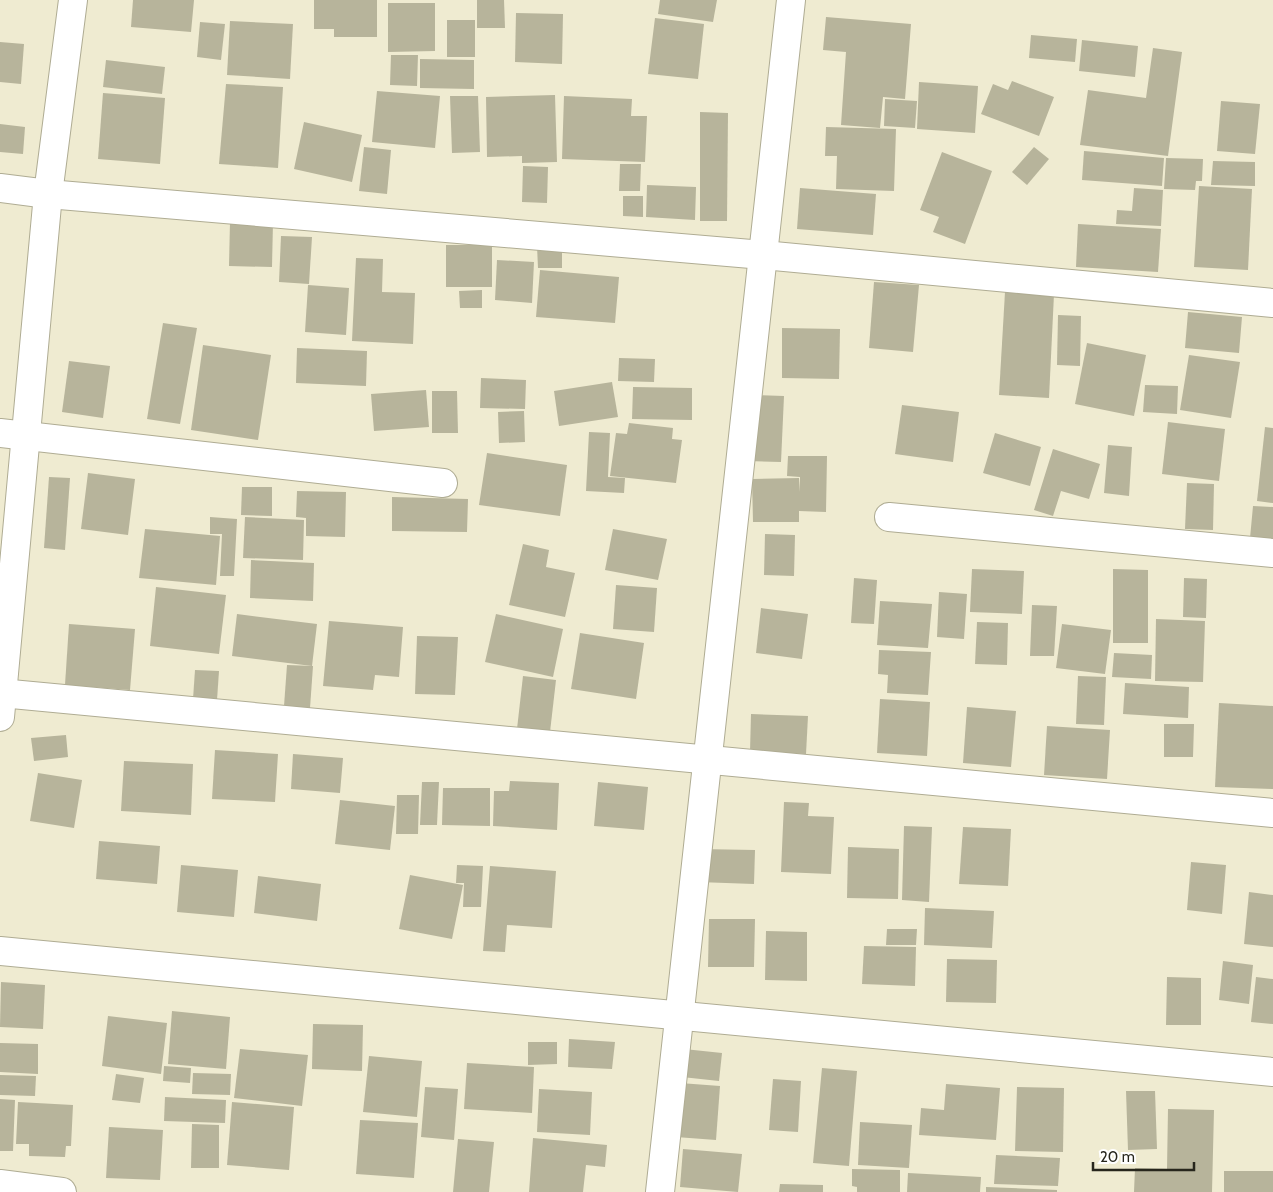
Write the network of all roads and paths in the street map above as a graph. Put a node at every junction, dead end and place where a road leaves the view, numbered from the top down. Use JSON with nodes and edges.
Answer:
{"nodes":[{"id":1,"x":74,"y":0,"type":"edge"},
{"id":2,"x":791,"y":0,"type":"edge"},
{"id":3,"x":0,"y":188,"type":"edge"},
{"id":4,"x":48,"y":194,"type":"junction"},
{"id":5,"x":763,"y":255,"type":"junction"},
{"id":6,"x":1273,"y":303,"type":"edge"},
{"id":7,"x":0,"y":433,"type":"edge"},
{"id":8,"x":27,"y":436,"type":"junction"},
{"id":9,"x":443,"y":483,"type":"dead end"},
{"id":10,"x":889,"y":517,"type":"dead end"},
{"id":11,"x":1273,"y":552,"type":"edge"},
{"id":12,"x":1,"y":701,"type":"edge"},
{"id":13,"x":708,"y":759,"type":"junction"},
{"id":14,"x":1273,"y":813,"type":"edge"},
{"id":15,"x":0,"y":951,"type":"edge"},
{"id":16,"x":679,"y":1016,"type":"junction"},
{"id":17,"x":1273,"y":1072,"type":"edge"},
{"id":18,"x":0,"y":1184,"type":"edge"},
{"id":19,"x":62,"y":1192,"type":"edge"},
{"id":20,"x":660,"y":1192,"type":"edge"}],
"edges":[{"from":1,"to":4,"type":"street"},
{"from":2,"to":5,"type":"street"},
{"from":3,"to":4,"type":"street"},
{"from":4,"to":5,"type":"street"},
{"from":4,"to":8,"type":"street"},
{"from":5,"to":6,"type":"street"},
{"from":5,"to":13,"type":"street"},
{"from":7,"to":8,"type":"street"},
{"from":8,"to":9,"type":"street"},
{"from":8,"to":12,"type":"street"},
{"from":10,"to":11,"type":"street"},
{"from":12,"to":13,"type":"street"},
{"from":13,"to":14,"type":"street"},
{"from":13,"to":16,"type":"street"},
{"from":15,"to":16,"type":"street"},
{"from":16,"to":17,"type":"street"},
{"from":16,"to":20,"type":"street"},
{"from":18,"to":19,"type":"street"}]}
